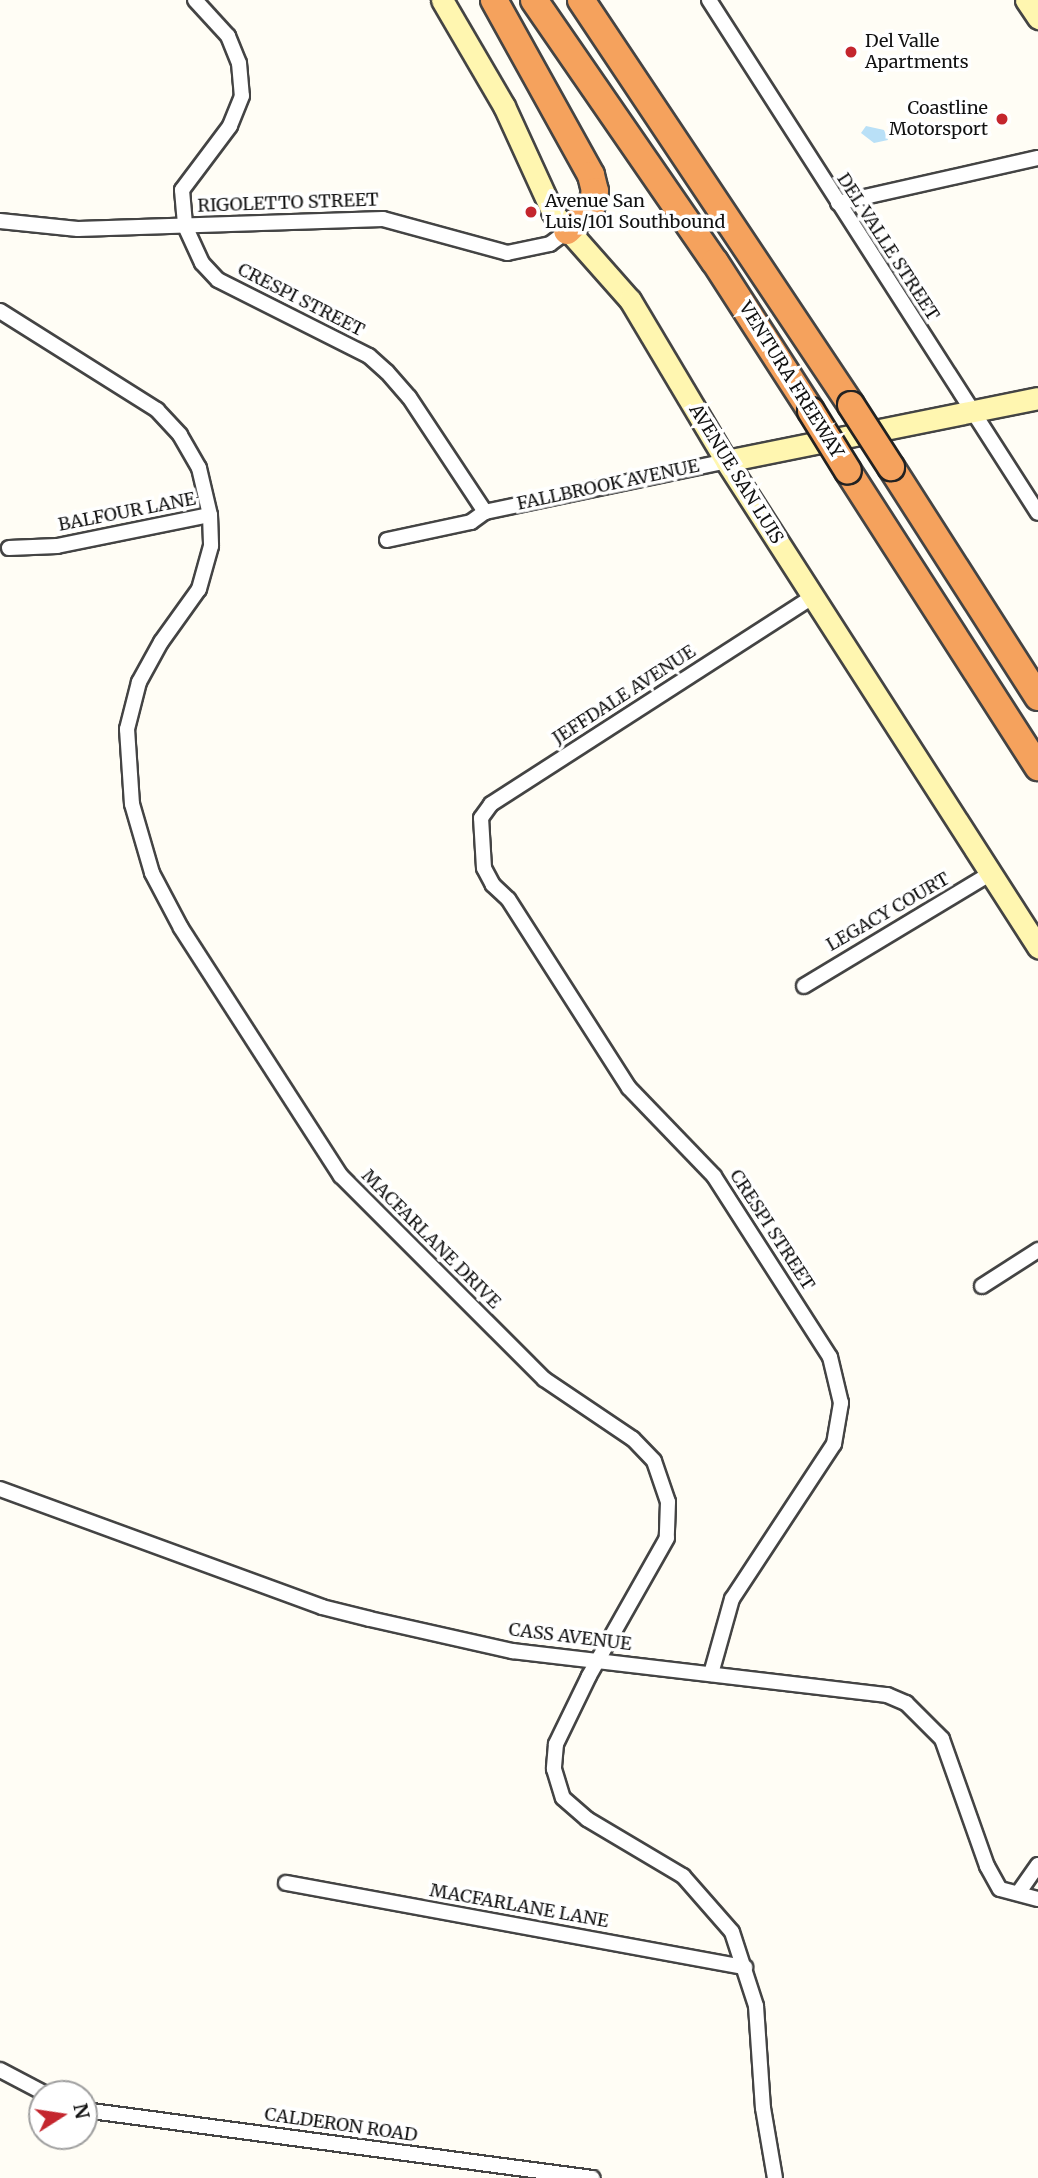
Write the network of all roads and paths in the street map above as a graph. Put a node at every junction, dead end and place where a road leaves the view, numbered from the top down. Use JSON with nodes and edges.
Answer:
{"nodes":[{"id":1,"x":195,"y":0,"type":"edge"},
{"id":2,"x":442,"y":0,"type":"edge"},
{"id":3,"x":494,"y":0,"type":"edge"},
{"id":4,"x":534,"y":0,"type":"edge"},
{"id":5,"x":580,"y":0,"type":"edge"},
{"id":6,"x":709,"y":0,"type":"edge"},
{"id":7,"x":1026,"y":0,"type":"edge"},
{"id":8,"x":1038,"y":18,"type":"edge"},
{"id":9,"x":1038,"y":158,"type":"edge"},
{"id":10,"x":838,"y":203,"type":"junction"},
{"id":11,"x":0,"y":221,"type":"edge"},
{"id":12,"x":185,"y":226,"type":"junction"},
{"id":13,"x":567,"y":231,"type":"junction"},
{"id":14,"x":0,"y":311,"type":"edge"},
{"id":15,"x":1038,"y":398,"type":"edge"},
{"id":16,"x":972,"y":411,"type":"junction"},
{"id":17,"x":726,"y":461,"type":"junction"},
{"id":18,"x":485,"y":512,"type":"junction"},
{"id":19,"x":1038,"y":513,"type":"edge"},
{"id":20,"x":211,"y":515,"type":"junction"},
{"id":21,"x":387,"y":540,"type":"dead end"},
{"id":22,"x":9,"y":548,"type":"dead end"},
{"id":23,"x":812,"y":597,"type":"junction"},
{"id":24,"x":1038,"y":697,"type":"edge"},
{"id":25,"x":1038,"y":768,"type":"edge"},
{"id":26,"x":480,"y":842,"type":"joint"},
{"id":27,"x":991,"y":873,"type":"junction"},
{"id":28,"x":1038,"y":947,"type":"edge"},
{"id":29,"x":804,"y":986,"type":"dead end"},
{"id":30,"x":1038,"y":1250,"type":"edge"},
{"id":31,"x":982,"y":1286,"type":"dead end"},
{"id":32,"x":0,"y":1489,"type":"edge"},
{"id":33,"x":600,"y":1661,"type":"junction"},
{"id":34,"x":711,"y":1674,"type":"junction"},
{"id":35,"x":1038,"y":1865,"type":"edge"},
{"id":36,"x":286,"y":1883,"type":"dead end"},
{"id":37,"x":1019,"y":1892,"type":"junction"},
{"id":38,"x":1038,"y":1899,"type":"edge"},
{"id":39,"x":745,"y":1967,"type":"junction"},
{"id":40,"x":0,"y":2070,"type":"edge"},
{"id":41,"x":28,"y":2085,"type":"edge"},
{"id":42,"x":98,"y":2112,"type":"edge"},
{"id":43,"x":592,"y":2178,"type":"edge"},
{"id":44,"x":775,"y":2178,"type":"edge"}],
"edges":[{"from":1,"to":12,"type":"street","name":"CRESPI STREET"},
{"from":2,"to":13,"type":"street","name":"AVENUE SAN LUIS"},
{"from":3,"to":13,"type":"highway"},
{"from":4,"to":25,"type":"highway","name":"VENTURA FREEWAY","bridge":true},
{"from":5,"to":24,"type":"highway","name":"VENTURA FREEWAY","bridge":true},
{"from":6,"to":10,"type":"street","name":"DEL VALLE STREET"},
{"from":7,"to":8,"type":"street"},
{"from":9,"to":10,"type":"street"},
{"from":10,"to":16,"type":"street","name":"DEL VALLE STREET"},
{"from":11,"to":12,"type":"street","name":"RIGOLETTO STREET"},
{"from":12,"to":13,"type":"street","name":"RIGOLETTO STREET"},
{"from":12,"to":18,"type":"street","name":"CRESPI STREET"},
{"from":13,"to":17,"type":"street","name":"AVENUE SAN LUIS"},
{"from":14,"to":20,"type":"street","name":"MACFARLANE DRIVE"},
{"from":15,"to":16,"type":"street","name":"FALLBROOK AVENUE"},
{"from":16,"to":17,"type":"street","name":"FALLBROOK AVENUE"},
{"from":16,"to":19,"type":"street","name":"DEL VALLE STREET"},
{"from":17,"to":18,"type":"street","name":"FALLBROOK AVENUE"},
{"from":17,"to":23,"type":"street","name":"AVENUE SAN LUIS"},
{"from":18,"to":21,"type":"street","name":"FALLBROOK AVENUE"},
{"from":20,"to":22,"type":"street","name":"BALFOUR LANE"},
{"from":20,"to":33,"type":"street","name":"MACFARLANE DRIVE"},
{"from":23,"to":26,"type":"street","name":"JEFFDALE AVENUE"},
{"from":23,"to":27,"type":"street","name":"AVENUE SAN LUIS"},
{"from":26,"to":34,"type":"street","name":"CRESPI STREET"},
{"from":27,"to":28,"type":"street","name":"AVENUE SAN LUIS"},
{"from":27,"to":29,"type":"street","name":"LEGACY COURT"},
{"from":30,"to":31,"type":"street"},
{"from":32,"to":33,"type":"street","name":"CASS AVENUE"},
{"from":33,"to":34,"type":"street","name":"CASS AVENUE"},
{"from":33,"to":39,"type":"street","name":"MACFARLANE DRIVE"},
{"from":34,"to":37,"type":"street","name":"CASS AVENUE"},
{"from":35,"to":37,"type":"street"},
{"from":36,"to":39,"type":"street","name":"MACFARLANE LANE"},
{"from":37,"to":38,"type":"street","name":"CASS AVENUE"},
{"from":39,"to":44,"type":"street","name":"MACFARLANE DRIVE"},
{"from":40,"to":41,"type":"street"},
{"from":42,"to":43,"type":"street","name":"CALDERON ROAD"}]}
